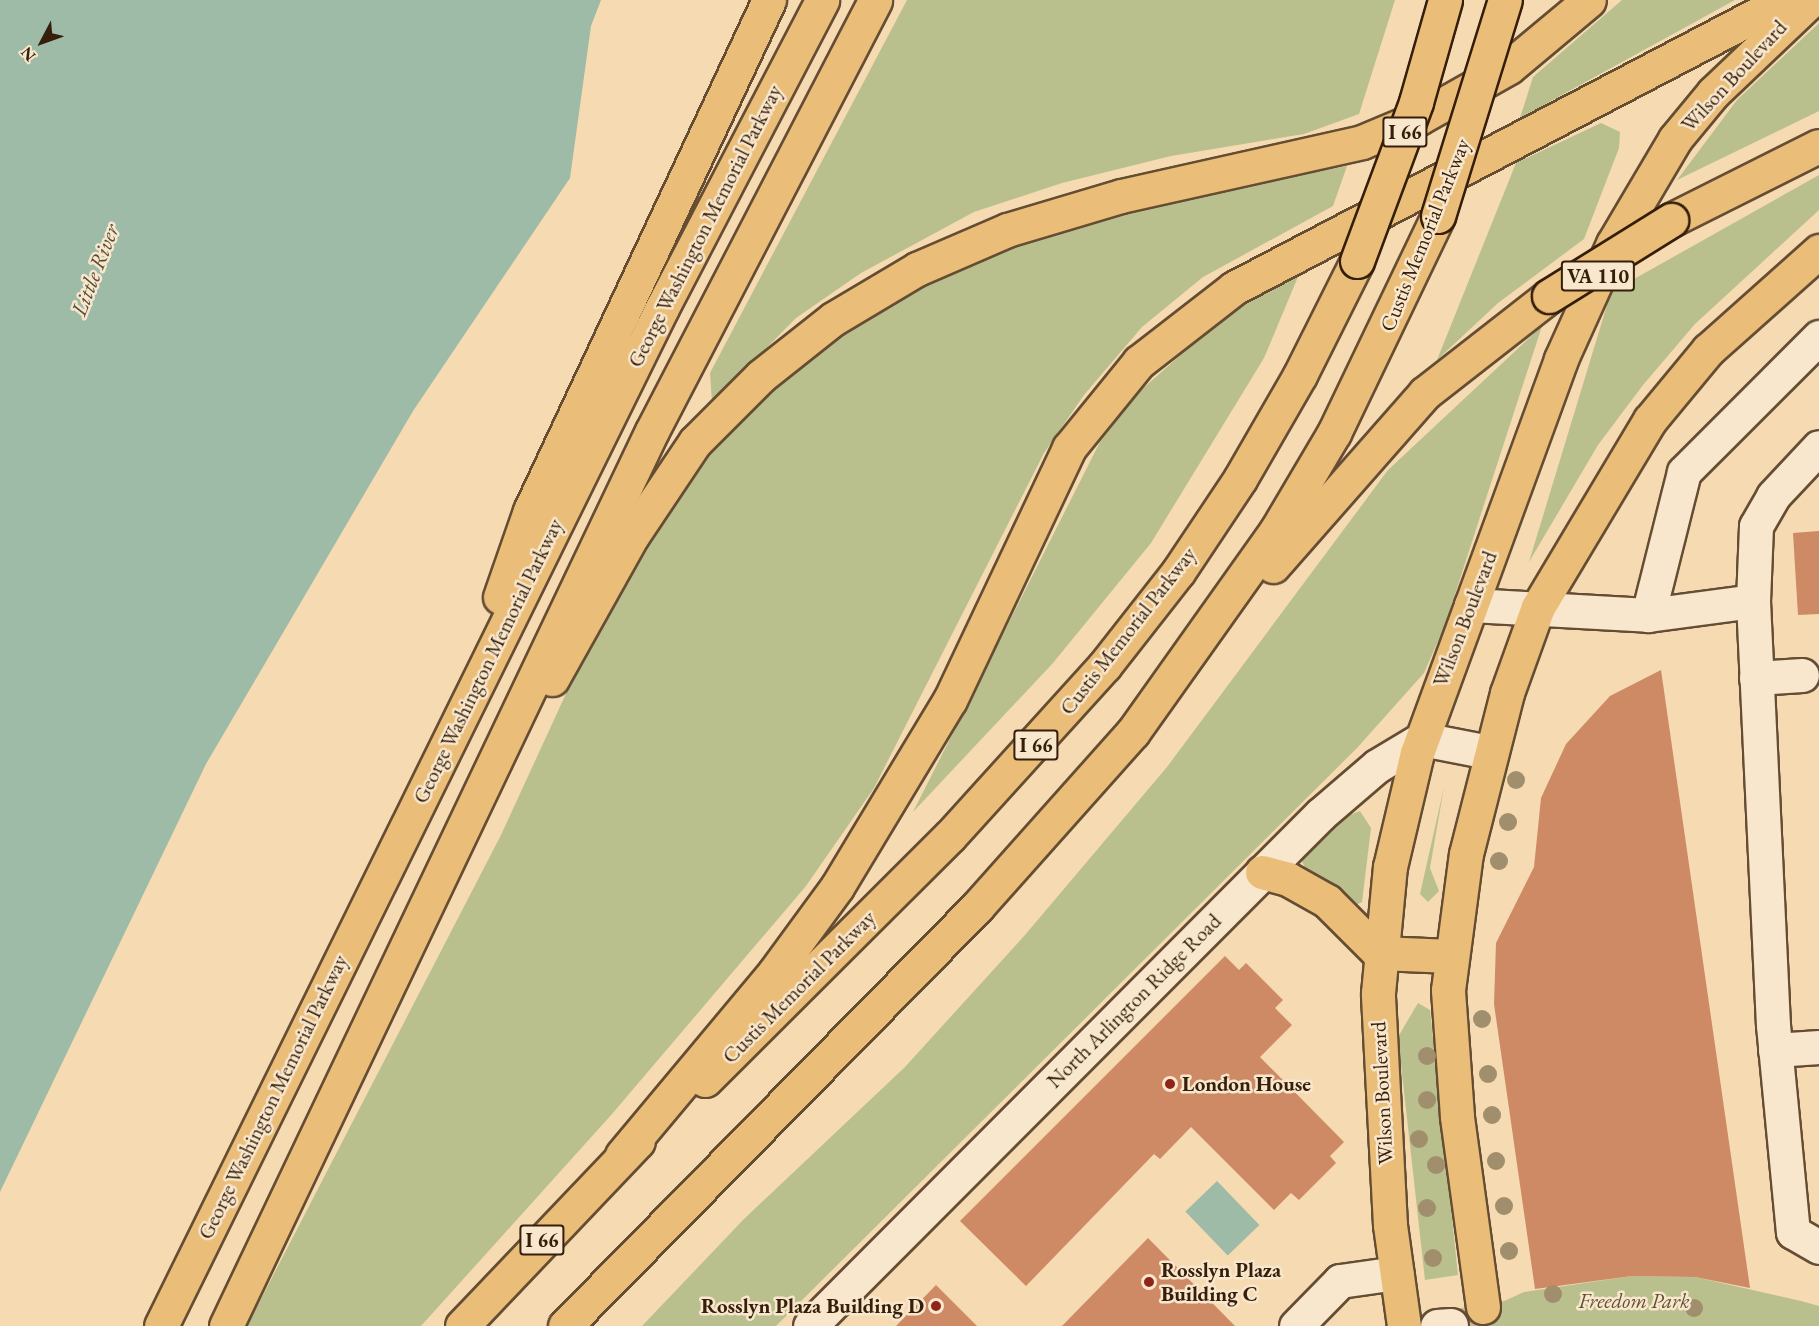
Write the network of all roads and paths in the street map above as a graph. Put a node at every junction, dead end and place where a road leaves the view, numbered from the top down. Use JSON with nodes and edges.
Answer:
{"nodes":[{"id":1,"x":769,"y":0,"type":"edge"},
{"id":2,"x":822,"y":0,"type":"edge"},
{"id":3,"x":875,"y":0,"type":"edge"},
{"id":4,"x":1445,"y":0,"type":"edge"},
{"id":5,"x":1505,"y":0,"type":"edge"},
{"id":6,"x":1589,"y":0,"type":"edge"},
{"id":7,"x":1785,"y":0,"type":"edge"},
{"id":8,"x":1811,"y":0,"type":"edge"},
{"id":9,"x":1819,"y":146,"type":"edge"},
{"id":10,"x":1819,"y":251,"type":"edge"},
{"id":11,"x":1819,"y":337,"type":"edge"},
{"id":12,"x":1819,"y":447,"type":"edge"},
{"id":13,"x":1753,"y":601,"type":"junction"},
{"id":14,"x":1471,"y":605,"type":"junction"},
{"id":15,"x":1538,"y":607,"type":"junction"},
{"id":16,"x":1648,"y":615,"type":"junction"},
{"id":17,"x":1802,"y":675,"type":"dead end"},
{"id":18,"x":1756,"y":678,"type":"junction"},
{"id":19,"x":453,"y":730,"type":"junction"},
{"id":20,"x":1133,"y":732,"type":"junction"},
{"id":21,"x":1422,"y":739,"type":"junction"},
{"id":22,"x":1489,"y":752,"type":"junction"},
{"id":23,"x":471,"y":808,"type":"junction"},
{"id":24,"x":1262,"y":872,"type":"junction"},
{"id":25,"x":1379,"y":953,"type":"junction"},
{"id":26,"x":1451,"y":956,"type":"junction"},
{"id":27,"x":1819,"y":1047,"type":"edge"},
{"id":28,"x":1775,"y":1050,"type":"junction"},
{"id":29,"x":622,"y":1155,"type":"junction"},
{"id":30,"x":1819,"y":1247,"type":"edge"},
{"id":31,"x":1396,"y":1273,"type":"junction"},
{"id":32,"x":1484,"y":1307,"type":"dead end"},
{"id":33,"x":161,"y":1326,"type":"edge"},
{"id":34,"x":226,"y":1326,"type":"edge"},
{"id":35,"x":462,"y":1326,"type":"edge"},
{"id":36,"x":565,"y":1326,"type":"edge"},
{"id":37,"x":810,"y":1326,"type":"edge"},
{"id":38,"x":1296,"y":1326,"type":"edge"},
{"id":39,"x":1404,"y":1326,"type":"edge"}],
"edges":[{"from":1,"to":19,"type":"main road"},
{"from":2,"to":19,"type":"main road","name":"George Washington Memorial Parkway"},
{"from":3,"to":23,"type":"main road"},
{"from":4,"to":29,"type":"main road","name":"Custis Memorial Parkway","number":"I 66","bridge":true},
{"from":5,"to":20,"type":"main road","name":"Custis Memorial Parkway","number":"I 66","bridge":true},
{"from":6,"to":23,"type":"main road"},
{"from":7,"to":29,"type":"main road"},
{"from":8,"to":14,"type":"main road","name":"Wilson Boulevard","number":"VA 110"},
{"from":9,"to":20,"type":"main road","bridge":true},
{"from":10,"to":15,"type":"main road"},
{"from":11,"to":16,"type":"street"},
{"from":12,"to":13,"type":"street"},
{"from":13,"to":16,"type":"street"},
{"from":13,"to":18,"type":"street"},
{"from":14,"to":15,"type":"street"},
{"from":14,"to":21,"type":"main road","name":"Wilson Boulevard","number":"VA 110"},
{"from":15,"to":16,"type":"street"},
{"from":15,"to":22,"type":"main road"},
{"from":17,"to":18,"type":"street"},
{"from":18,"to":28,"type":"street"},
{"from":19,"to":33,"type":"main road","name":"George Washington Memorial Parkway"},
{"from":20,"to":36,"type":"main road","name":"Custis Memorial Parkway","number":"I 66"},
{"from":21,"to":22,"type":"street"},
{"from":21,"to":24,"type":"street","name":"North Arlington Ridge Road"},
{"from":21,"to":25,"type":"main road","name":"Wilson Boulevard"},
{"from":22,"to":26,"type":"main road"},
{"from":23,"to":34,"type":"main road"},
{"from":24,"to":25,"type":"main road"},
{"from":24,"to":37,"type":"street","name":"North Arlington Ridge Road"},
{"from":25,"to":26,"type":"main road"},
{"from":25,"to":31,"type":"main road","name":"Wilson Boulevard"},
{"from":26,"to":32,"type":"main road"},
{"from":27,"to":28,"type":"street"},
{"from":28,"to":30,"type":"street"},
{"from":29,"to":35,"type":"main road","name":"Custis Memorial Parkway","number":"I 66"},
{"from":31,"to":38,"type":"street"},
{"from":31,"to":39,"type":"main road","name":"Wilson Boulevard"}]}
